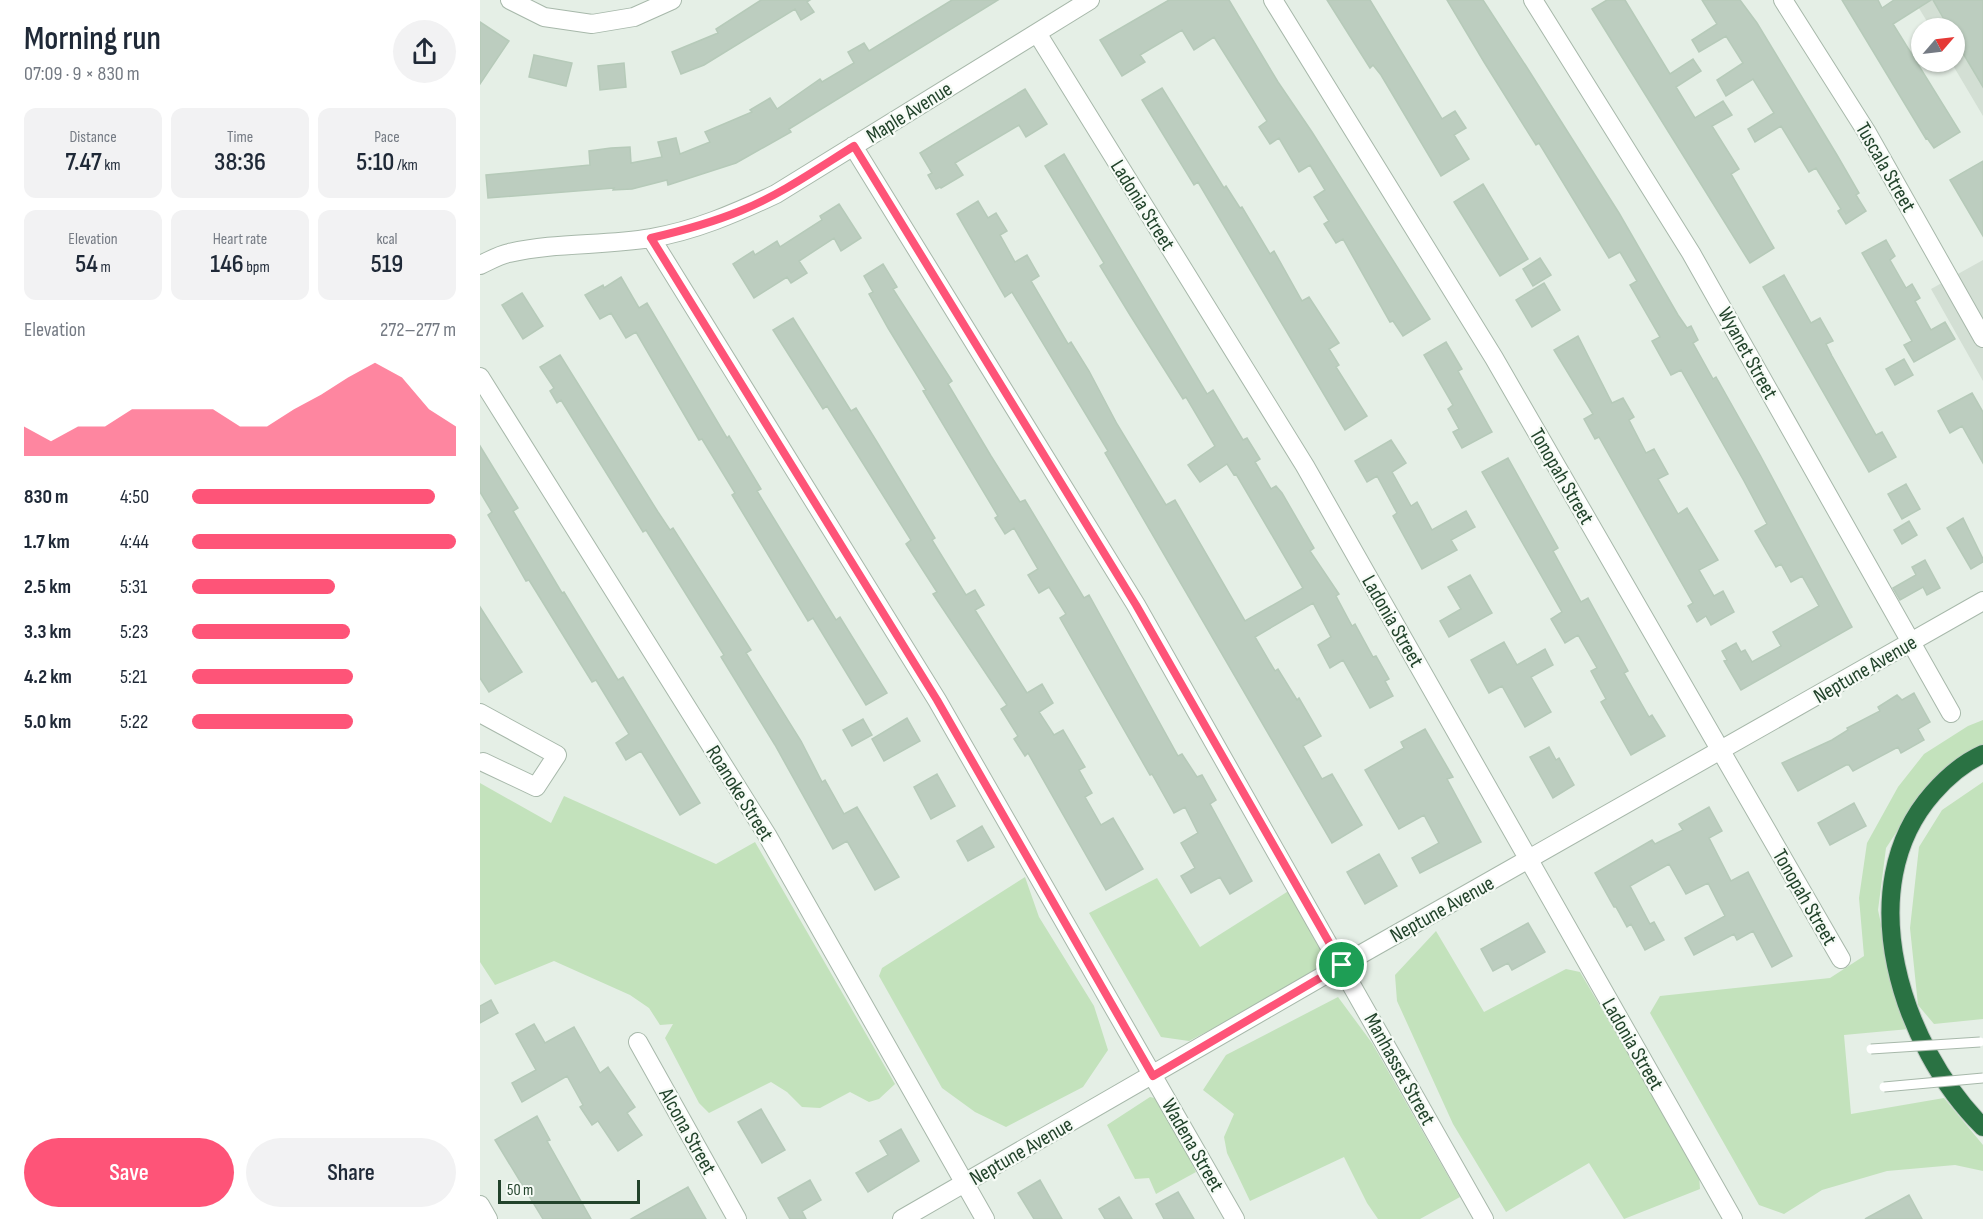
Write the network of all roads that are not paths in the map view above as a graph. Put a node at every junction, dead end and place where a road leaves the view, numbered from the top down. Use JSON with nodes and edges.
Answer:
{"nodes":[{"id":1,"x":510,"y":0,"type":"edge"},
{"id":2,"x":672,"y":0,"type":"edge"},
{"id":3,"x":1090,"y":0,"type":"edge"},
{"id":4,"x":1273,"y":0,"type":"edge"},
{"id":5,"x":1533,"y":0,"type":"edge"},
{"id":6,"x":1784,"y":0,"type":"edge"},
{"id":7,"x":1037,"y":33,"type":"junction"},
{"id":8,"x":854,"y":146,"type":"junction"},
{"id":9,"x":651,"y":238,"type":"junction"},
{"id":10,"x":480,"y":265,"type":"edge"},
{"id":11,"x":1983,"y":338,"type":"edge"},
{"id":12,"x":480,"y":377,"type":"edge"},
{"id":13,"x":1983,"y":601,"type":"edge"},
{"id":14,"x":1911,"y":642,"type":"junction"},
{"id":15,"x":480,"y":713,"type":"edge"},
{"id":16,"x":1951,"y":713,"type":"dead end"},
{"id":17,"x":1720,"y":752,"type":"junction"},
{"id":18,"x":1983,"y":754,"type":"edge"},
{"id":19,"x":483,"y":762,"type":"dead end"},
{"id":20,"x":1529,"y":860,"type":"junction"},
{"id":21,"x":1841,"y":959,"type":"dead end"},
{"id":22,"x":1342,"y":965,"type":"junction"},
{"id":23,"x":638,"y":1042,"type":"dead end"},
{"id":24,"x":1980,"y":1042,"type":"dead end"},
{"id":25,"x":1871,"y":1049,"type":"dead end"},
{"id":26,"x":1153,"y":1076,"type":"junction"},
{"id":27,"x":1983,"y":1078,"type":"edge"},
{"id":28,"x":1884,"y":1088,"type":"dead end"},
{"id":29,"x":1983,"y":1127,"type":"edge"},
{"id":30,"x":965,"y":1183,"type":"junction"},
{"id":31,"x":480,"y":1205,"type":"edge"},
{"id":32,"x":488,"y":1219,"type":"edge"},
{"id":33,"x":737,"y":1219,"type":"edge"},
{"id":34,"x":902,"y":1219,"type":"edge"},
{"id":35,"x":986,"y":1219,"type":"edge"},
{"id":36,"x":1235,"y":1219,"type":"edge"},
{"id":37,"x":1484,"y":1219,"type":"edge"},
{"id":38,"x":1733,"y":1219,"type":"edge"}],
"edges":[{"from":1,"to":2,"type":"street"},
{"from":3,"to":7,"type":"street","name":"Maple Avenue"},
{"from":4,"to":17,"type":"street","name":"Tonopah Street"},
{"from":5,"to":14,"type":"street","name":"Wyanet Street"},
{"from":6,"to":11,"type":"street","name":"Tuscala Street"},
{"from":7,"to":8,"type":"street","name":"Maple Avenue"},
{"from":7,"to":20,"type":"street","name":"Ladonia Street"},
{"from":8,"to":9,"type":"street","name":"Maple Avenue"},
{"from":8,"to":22,"type":"street","name":"Manhasset Street"},
{"from":9,"to":10,"type":"street","name":"Maple Avenue"},
{"from":9,"to":26,"type":"street","name":"Wadena Street"},
{"from":12,"to":30,"type":"street","name":"Roanoke Street"},
{"from":13,"to":14,"type":"street","name":"Neptune Avenue"},
{"from":14,"to":16,"type":"street","name":"Wyanet Street"},
{"from":14,"to":17,"type":"street","name":"Neptune Avenue"},
{"from":15,"to":19,"type":"street"},
{"from":17,"to":20,"type":"street","name":"Neptune Avenue"},
{"from":17,"to":21,"type":"street","name":"Tonopah Street"},
{"from":18,"to":29,"type":"highway"},
{"from":20,"to":22,"type":"street","name":"Neptune Avenue"},
{"from":20,"to":38,"type":"street","name":"Ladonia Street"},
{"from":22,"to":26,"type":"street","name":"Neptune Avenue"},
{"from":22,"to":37,"type":"street","name":"Manhasset Street"},
{"from":23,"to":33,"type":"street","name":"Alcona Street"},
{"from":24,"to":25,"type":"lane","bridge":true},
{"from":26,"to":30,"type":"street","name":"Neptune Avenue"},
{"from":26,"to":36,"type":"street","name":"Wadena Street"},
{"from":27,"to":28,"type":"lane","bridge":true},
{"from":30,"to":34,"type":"street","name":"Neptune Avenue"},
{"from":30,"to":35,"type":"street","name":"Roanoke Street"},
{"from":31,"to":32,"type":"street"}]}
